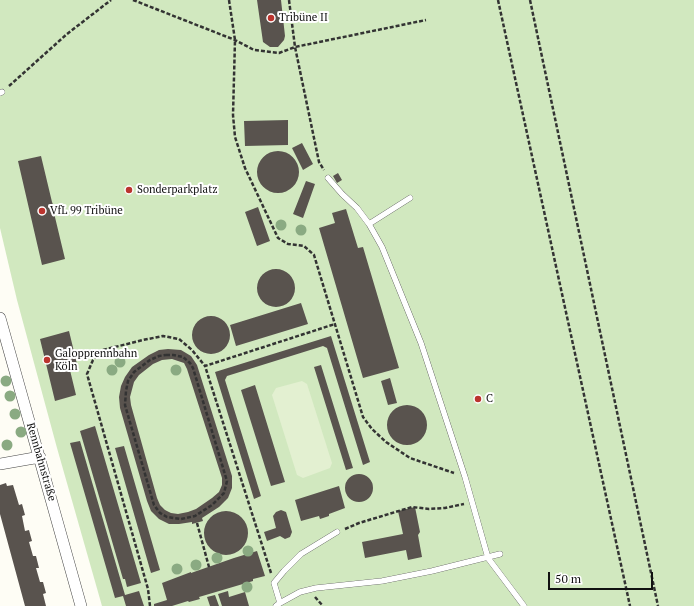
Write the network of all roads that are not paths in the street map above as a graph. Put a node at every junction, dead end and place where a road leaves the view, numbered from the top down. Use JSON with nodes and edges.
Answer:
{"nodes":[{"id":1,"x":328,"y":178,"type":"road end"},
{"id":2,"x":410,"y":198,"type":"dead end"},
{"id":3,"x":369,"y":224,"type":"junction"},
{"id":4,"x":0,"y":318,"type":"edge"},
{"id":5,"x":40,"y":457,"type":"junction"},
{"id":6,"x":0,"y":464,"type":"edge"},
{"id":7,"x":337,"y":532,"type":"road end"},
{"id":8,"x":500,"y":554,"type":"dead end"},
{"id":9,"x":488,"y":558,"type":"junction"},
{"id":10,"x":278,"y":604,"type":"edge"},
{"id":11,"x":81,"y":606,"type":"edge"},
{"id":12,"x":524,"y":606,"type":"edge"}],
"edges":[{"from":1,"to":3,"type":"lane"},
{"from":2,"to":3,"type":"lane"},
{"from":3,"to":9,"type":"lane"},
{"from":4,"to":5,"type":"street","name":"Rennbahnstraße"},
{"from":5,"to":6,"type":"street"},
{"from":5,"to":11,"type":"street","name":"Rennbahnstraße"},
{"from":7,"to":10,"type":"lane"},
{"from":8,"to":9,"type":"lane"},
{"from":9,"to":10,"type":"lane"},
{"from":9,"to":12,"type":"lane"}]}
